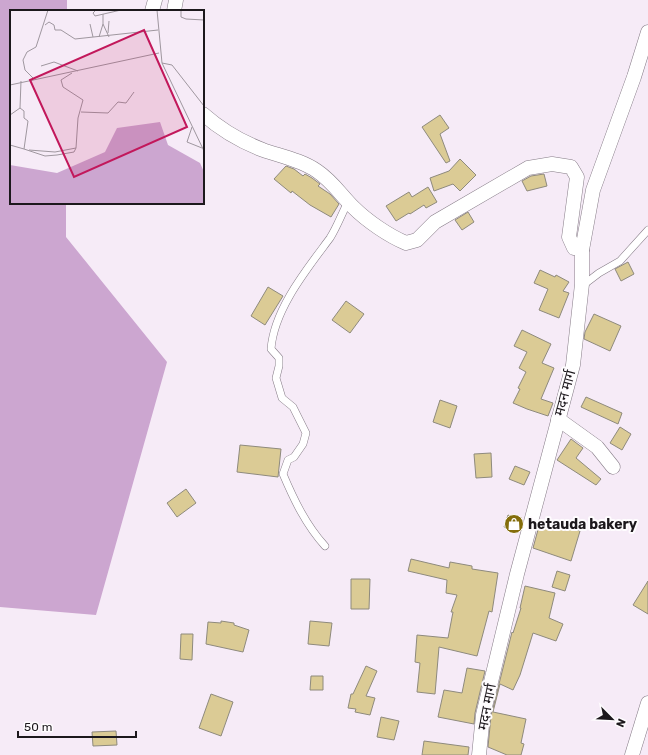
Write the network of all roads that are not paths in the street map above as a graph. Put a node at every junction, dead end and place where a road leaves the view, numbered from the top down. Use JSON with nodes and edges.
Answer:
{"nodes":[{"id":1,"x":155,"y":0,"type":"edge"},
{"id":2,"x":176,"y":0,"type":"edge"},
{"id":3,"x":152,"y":10,"type":"edge"},
{"id":4,"x":174,"y":10,"type":"edge"},
{"id":5,"x":648,"y":32,"type":"edge"},
{"id":6,"x":204,"y":115,"type":"edge"},
{"id":7,"x":348,"y":202,"type":"junction"},
{"id":8,"x":648,"y":230,"type":"edge"},
{"id":9,"x":582,"y":250,"type":"junction"},
{"id":10,"x":582,"y":286,"type":"junction"},
{"id":11,"x":558,"y":419,"type":"junction"},
{"id":12,"x":613,"y":467,"type":"dead end"},
{"id":13,"x":325,"y":546,"type":"dead end"},
{"id":14,"x":648,"y":703,"type":"edge"},
{"id":15,"x":479,"y":755,"type":"edge"},
{"id":16,"x":632,"y":755,"type":"edge"}],
"edges":[{"from":1,"to":3,"type":"street"},
{"from":2,"to":4,"type":"street"},
{"from":5,"to":9,"type":"street","name":"मदन मार्ग"},
{"from":6,"to":7,"type":"street"},
{"from":7,"to":9,"type":"street"},
{"from":7,"to":13,"type":"lane"},
{"from":8,"to":10,"type":"lane"},
{"from":9,"to":10,"type":"street","name":"मदन मार्ग"},
{"from":10,"to":11,"type":"street","name":"मदन मार्ग"},
{"from":11,"to":12,"type":"street"},
{"from":11,"to":15,"type":"street","name":"मदन मार्ग"},
{"from":14,"to":16,"type":"street"}]}
